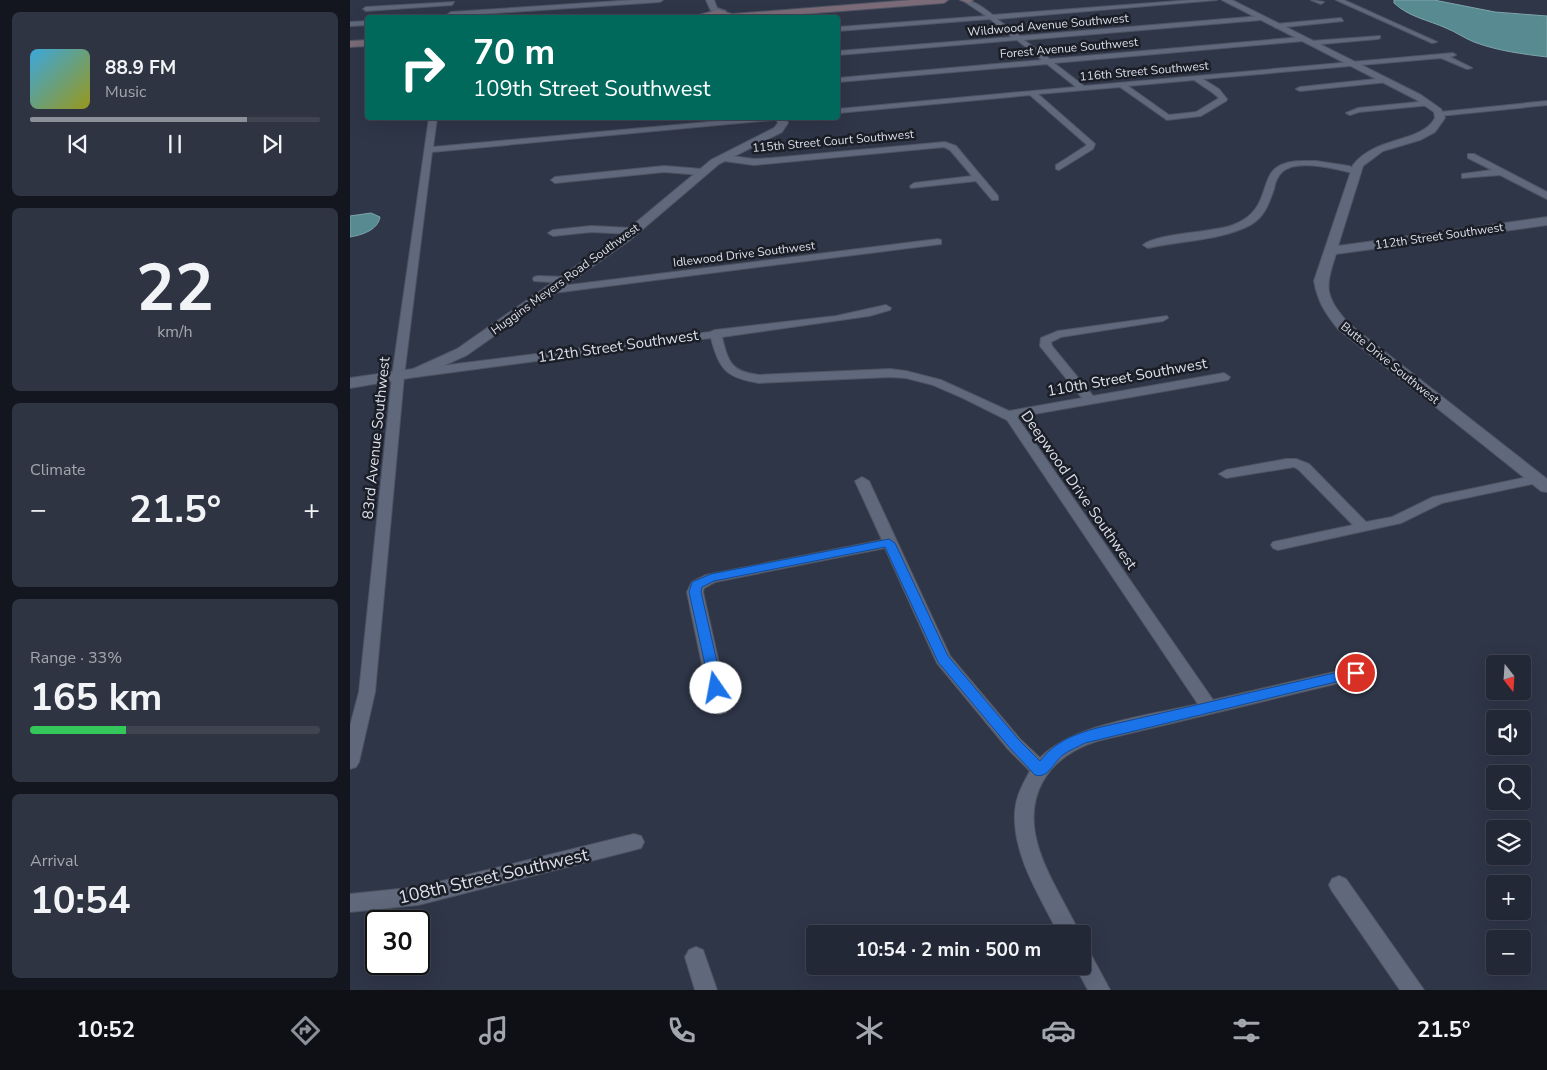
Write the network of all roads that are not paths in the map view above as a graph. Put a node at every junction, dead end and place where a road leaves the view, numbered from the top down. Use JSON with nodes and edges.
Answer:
{"nodes":[{"id":1,"x":660,"y":0,"type":"edge"},
{"id":2,"x":710,"y":0,"type":"edge"},
{"id":3,"x":931,"y":0,"type":"edge"},
{"id":4,"x":944,"y":0,"type":"edge"},
{"id":5,"x":964,"y":0,"type":"edge"},
{"id":6,"x":1214,"y":0,"type":"edge"},
{"id":7,"x":1226,"y":0,"type":"edge"},
{"id":8,"x":1314,"y":0,"type":"edge"},
{"id":9,"x":1339,"y":0,"type":"edge"},
{"id":10,"x":453,"y":2,"type":"edge"},
{"id":11,"x":973,"y":2,"type":"edge"},
{"id":12,"x":1321,"y":2,"type":"dead end"},
{"id":13,"x":366,"y":9,"type":"dead end"},
{"id":14,"x":709,"y":14,"type":"edge"},
{"id":15,"x":451,"y":15,"type":"edge"},
{"id":16,"x":476,"y":15,"type":"edge"},
{"id":17,"x":739,"y":15,"type":"edge"},
{"id":18,"x":740,"y":15,"type":"edge"},
{"id":19,"x":992,"y":17,"type":"junction"},
{"id":20,"x":1261,"y":18,"type":"junction"},
{"id":21,"x":1340,"y":20,"type":"dead end"},
{"id":22,"x":365,"y":23,"type":"edge"},
{"id":23,"x":350,"y":24,"type":"edge"},
{"id":24,"x":1276,"y":26,"type":"junction"},
{"id":25,"x":840,"y":30,"type":"edge"},
{"id":26,"x":1378,"y":37,"type":"dead end"},
{"id":27,"x":1019,"y":39,"type":"junction"},
{"id":28,"x":1307,"y":41,"type":"junction"},
{"id":29,"x":1434,"y":42,"type":"dead end"},
{"id":30,"x":365,"y":44,"type":"edge"},
{"id":31,"x":350,"y":45,"type":"edge"},
{"id":32,"x":840,"y":53,"type":"edge"},
{"id":33,"x":1453,"y":55,"type":"dead end"},
{"id":34,"x":1442,"y":56,"type":"junction"},
{"id":35,"x":1048,"y":62,"type":"junction"},
{"id":36,"x":1350,"y":63,"type":"junction"},
{"id":37,"x":1469,"y":68,"type":"dead end"},
{"id":38,"x":1195,"y":77,"type":"junction"},
{"id":39,"x":840,"y":80,"type":"edge"},
{"id":40,"x":1385,"y":80,"type":"junction"},
{"id":41,"x":1121,"y":84,"type":"junction"},
{"id":42,"x":1082,"y":88,"type":"junction"},
{"id":43,"x":1300,"y":89,"type":"dead end"},
{"id":44,"x":1032,"y":93,"type":"junction"},
{"id":45,"x":1428,"y":102,"type":"junction"},
{"id":46,"x":1547,"y":103,"type":"edge"},
{"id":47,"x":840,"y":111,"type":"edge"},
{"id":48,"x":1350,"y":113,"type":"dead end"},
{"id":49,"x":1440,"y":114,"type":"junction"},
{"id":50,"x":434,"y":120,"type":"edge"},
{"id":51,"x":751,"y":120,"type":"edge"},
{"id":52,"x":782,"y":122,"type":"edge"},
{"id":53,"x":429,"y":150,"type":"junction"},
{"id":54,"x":1471,"y":156,"type":"dead end"},
{"id":55,"x":724,"y":158,"type":"junction"},
{"id":56,"x":1059,"y":167,"type":"dead end"},
{"id":57,"x":1356,"y":170,"type":"junction"},
{"id":58,"x":702,"y":172,"type":"junction"},
{"id":59,"x":1500,"y":172,"type":"junction"},
{"id":60,"x":1465,"y":176,"type":"dead end"},
{"id":61,"x":978,"y":178,"type":"junction"},
{"id":62,"x":555,"y":180,"type":"dead end"},
{"id":63,"x":914,"y":186,"type":"dead end"},
{"id":64,"x":1547,"y":196,"type":"edge"},
{"id":65,"x":995,"y":198,"type":"dead end"},
{"id":66,"x":1547,"y":221,"type":"edge"},
{"id":67,"x":632,"y":231,"type":"junction"},
{"id":68,"x":553,"y":233,"type":"dead end"},
{"id":69,"x":1335,"y":238,"type":"junction"},
{"id":70,"x":938,"y":242,"type":"dead end"},
{"id":71,"x":1384,"y":244,"type":"junction"},
{"id":72,"x":1148,"y":245,"type":"dead end"},
{"id":73,"x":1332,"y":251,"type":"junction"},
{"id":74,"x":538,"y":279,"type":"dead end"},
{"id":75,"x":565,"y":280,"type":"junction"},
{"id":76,"x":552,"y":290,"type":"junction"},
{"id":77,"x":886,"y":308,"type":"dead end"},
{"id":78,"x":1163,"y":318,"type":"dead end"},
{"id":79,"x":715,"y":334,"type":"junction"},
{"id":80,"x":416,"y":373,"type":"junction"},
{"id":81,"x":398,"y":376,"type":"junction"},
{"id":82,"x":1224,"y":377,"type":"dead end"},
{"id":83,"x":350,"y":383,"type":"edge"},
{"id":84,"x":1090,"y":400,"type":"junction"},
{"id":85,"x":1007,"y":415,"type":"junction"},
{"id":86,"x":1226,"y":474,"type":"dead end"},
{"id":87,"x":862,"y":481,"type":"dead end"},
{"id":88,"x":1542,"y":483,"type":"edge"},
{"id":89,"x":1363,"y":527,"type":"junction"},
{"id":90,"x":889,"y":543,"type":"junction"},
{"id":91,"x":1278,"y":545,"type":"dead end"},
{"id":92,"x":1356,"y":673,"type":"dead end"},
{"id":93,"x":1208,"y":706,"type":"junction"},
{"id":94,"x":720,"y":708,"type":"dead end"},
{"id":95,"x":350,"y":762,"type":"edge"},
{"id":96,"x":1040,"y":770,"type":"junction"},
{"id":97,"x":634,"y":842,"type":"dead end"},
{"id":98,"x":1339,"y":884,"type":"dead end"},
{"id":99,"x":350,"y":903,"type":"edge"},
{"id":100,"x":1065,"y":925,"type":"edge"},
{"id":101,"x":696,"y":957,"type":"dead end"},
{"id":102,"x":1091,"y":975,"type":"edge"},
{"id":103,"x":706,"y":990,"type":"edge"},
{"id":104,"x":1099,"y":990,"type":"edge"},
{"id":105,"x":1412,"y":990,"type":"edge"}],
"edges":[{"from":1,"to":16,"type":"street"},
{"from":2,"to":14,"type":"street"},
{"from":3,"to":17,"type":"main road"},
{"from":4,"to":18,"type":"main road"},
{"from":5,"to":11,"type":"main road"},
{"from":6,"to":19,"type":"street"},
{"from":7,"to":20,"type":"street"},
{"from":8,"to":12,"type":"street"},
{"from":9,"to":29,"type":"street"},
{"from":10,"to":13,"type":"street"},
{"from":10,"to":15,"type":"street"},
{"from":11,"to":19,"type":"street"},
{"from":19,"to":25,"type":"street"},
{"from":19,"to":27,"type":"street"},
{"from":20,"to":24,"type":"street"},
{"from":20,"to":27,"type":"street","name":"Wildwood Avenue Southwest"},
{"from":21,"to":24,"type":"street"},
{"from":22,"to":23,"type":"street"},
{"from":24,"to":28,"type":"street"},
{"from":26,"to":28,"type":"street","name":"Forest Avenue Southwest"},
{"from":27,"to":32,"type":"street","name":"Wildwood Avenue Southwest"},
{"from":27,"to":35,"type":"street"},
{"from":28,"to":35,"type":"street","name":"Forest Avenue Southwest"},
{"from":28,"to":36,"type":"street"},
{"from":30,"to":31,"type":"main road"},
{"from":33,"to":34,"type":"street","name":"116th Street Southwest"},
{"from":34,"to":36,"type":"street","name":"116th Street Southwest"},
{"from":34,"to":37,"type":"street"},
{"from":35,"to":39,"type":"street","name":"Forest Avenue Southwest"},
{"from":35,"to":42,"type":"street"},
{"from":36,"to":38,"type":"street","name":"116th Street Southwest"},
{"from":36,"to":40,"type":"street"},
{"from":38,"to":41,"type":"street","name":"116th Street Southwest"},
{"from":38,"to":41,"type":"street"},
{"from":40,"to":43,"type":"street"},
{"from":40,"to":45,"type":"street"},
{"from":41,"to":42,"type":"street","name":"116th Street Southwest"},
{"from":42,"to":44,"type":"street","name":"116th Street Southwest"},
{"from":44,"to":47,"type":"street","name":"116th Street Southwest"},
{"from":44,"to":56,"type":"street"},
{"from":45,"to":48,"type":"street"},
{"from":45,"to":49,"type":"street"},
{"from":46,"to":49,"type":"street"},
{"from":49,"to":57,"type":"street","name":"Butte Drive Southwest"},
{"from":50,"to":53,"type":"street","name":"83rd Avenue Southwest"},
{"from":51,"to":53,"type":"street"},
{"from":52,"to":55,"type":"street","name":"Huggins Meyers Road Southwest"},
{"from":53,"to":81,"type":"street","name":"83rd Avenue Southwest"},
{"from":54,"to":59,"type":"street"},
{"from":55,"to":58,"type":"street","name":"Huggins Meyers Road Southwest"},
{"from":55,"to":61,"type":"street","name":"115th Street Court Southwest"},
{"from":57,"to":69,"type":"street","name":"Butte Drive Southwest"},
{"from":57,"to":72,"type":"street"},
{"from":58,"to":62,"type":"street"},
{"from":58,"to":67,"type":"street","name":"Huggins Meyers Road Southwest"},
{"from":59,"to":60,"type":"street"},
{"from":59,"to":64,"type":"street"},
{"from":61,"to":63,"type":"street"},
{"from":61,"to":65,"type":"street"},
{"from":66,"to":71,"type":"street","name":"112th Street Southwest"},
{"from":67,"to":68,"type":"street"},
{"from":67,"to":75,"type":"street","name":"Huggins Meyers Road Southwest"},
{"from":69,"to":71,"type":"street"},
{"from":69,"to":73,"type":"street","name":"Butte Drive Southwest"},
{"from":70,"to":76,"type":"street","name":"Idlewood Drive Southwest"},
{"from":71,"to":73,"type":"street","name":"112th Street Southwest"},
{"from":73,"to":88,"type":"street","name":"Butte Drive Southwest"},
{"from":74,"to":75,"type":"street"},
{"from":75,"to":76,"type":"street","name":"Huggins Meyers Road Southwest"},
{"from":76,"to":80,"type":"street","name":"Huggins Meyers Road Southwest"},
{"from":77,"to":79,"type":"street","name":"112th Street Southwest"},
{"from":78,"to":84,"type":"street"},
{"from":79,"to":80,"type":"street","name":"112th Street Southwest"},
{"from":79,"to":85,"type":"street","name":"Deepwood Drive Southwest"},
{"from":80,"to":81,"type":"street","name":"112th Street Southwest"},
{"from":81,"to":83,"type":"street","name":"112th Street Southwest"},
{"from":81,"to":95,"type":"street","name":"83rd Avenue Southwest"},
{"from":82,"to":84,"type":"street","name":"110th Street Southwest"},
{"from":84,"to":85,"type":"street","name":"110th Street Southwest"},
{"from":85,"to":93,"type":"street","name":"Deepwood Drive Southwest"},
{"from":86,"to":89,"type":"street"},
{"from":87,"to":90,"type":"street"},
{"from":88,"to":89,"type":"street"},
{"from":89,"to":91,"type":"street"},
{"from":90,"to":94,"type":"street"},
{"from":90,"to":96,"type":"street"},
{"from":92,"to":93,"type":"street"},
{"from":93,"to":96,"type":"street"},
{"from":96,"to":100,"type":"street"},
{"from":97,"to":99,"type":"street","name":"108th Street Southwest"},
{"from":98,"to":105,"type":"street"},
{"from":101,"to":103,"type":"street"},
{"from":102,"to":104,"type":"street"}]}
